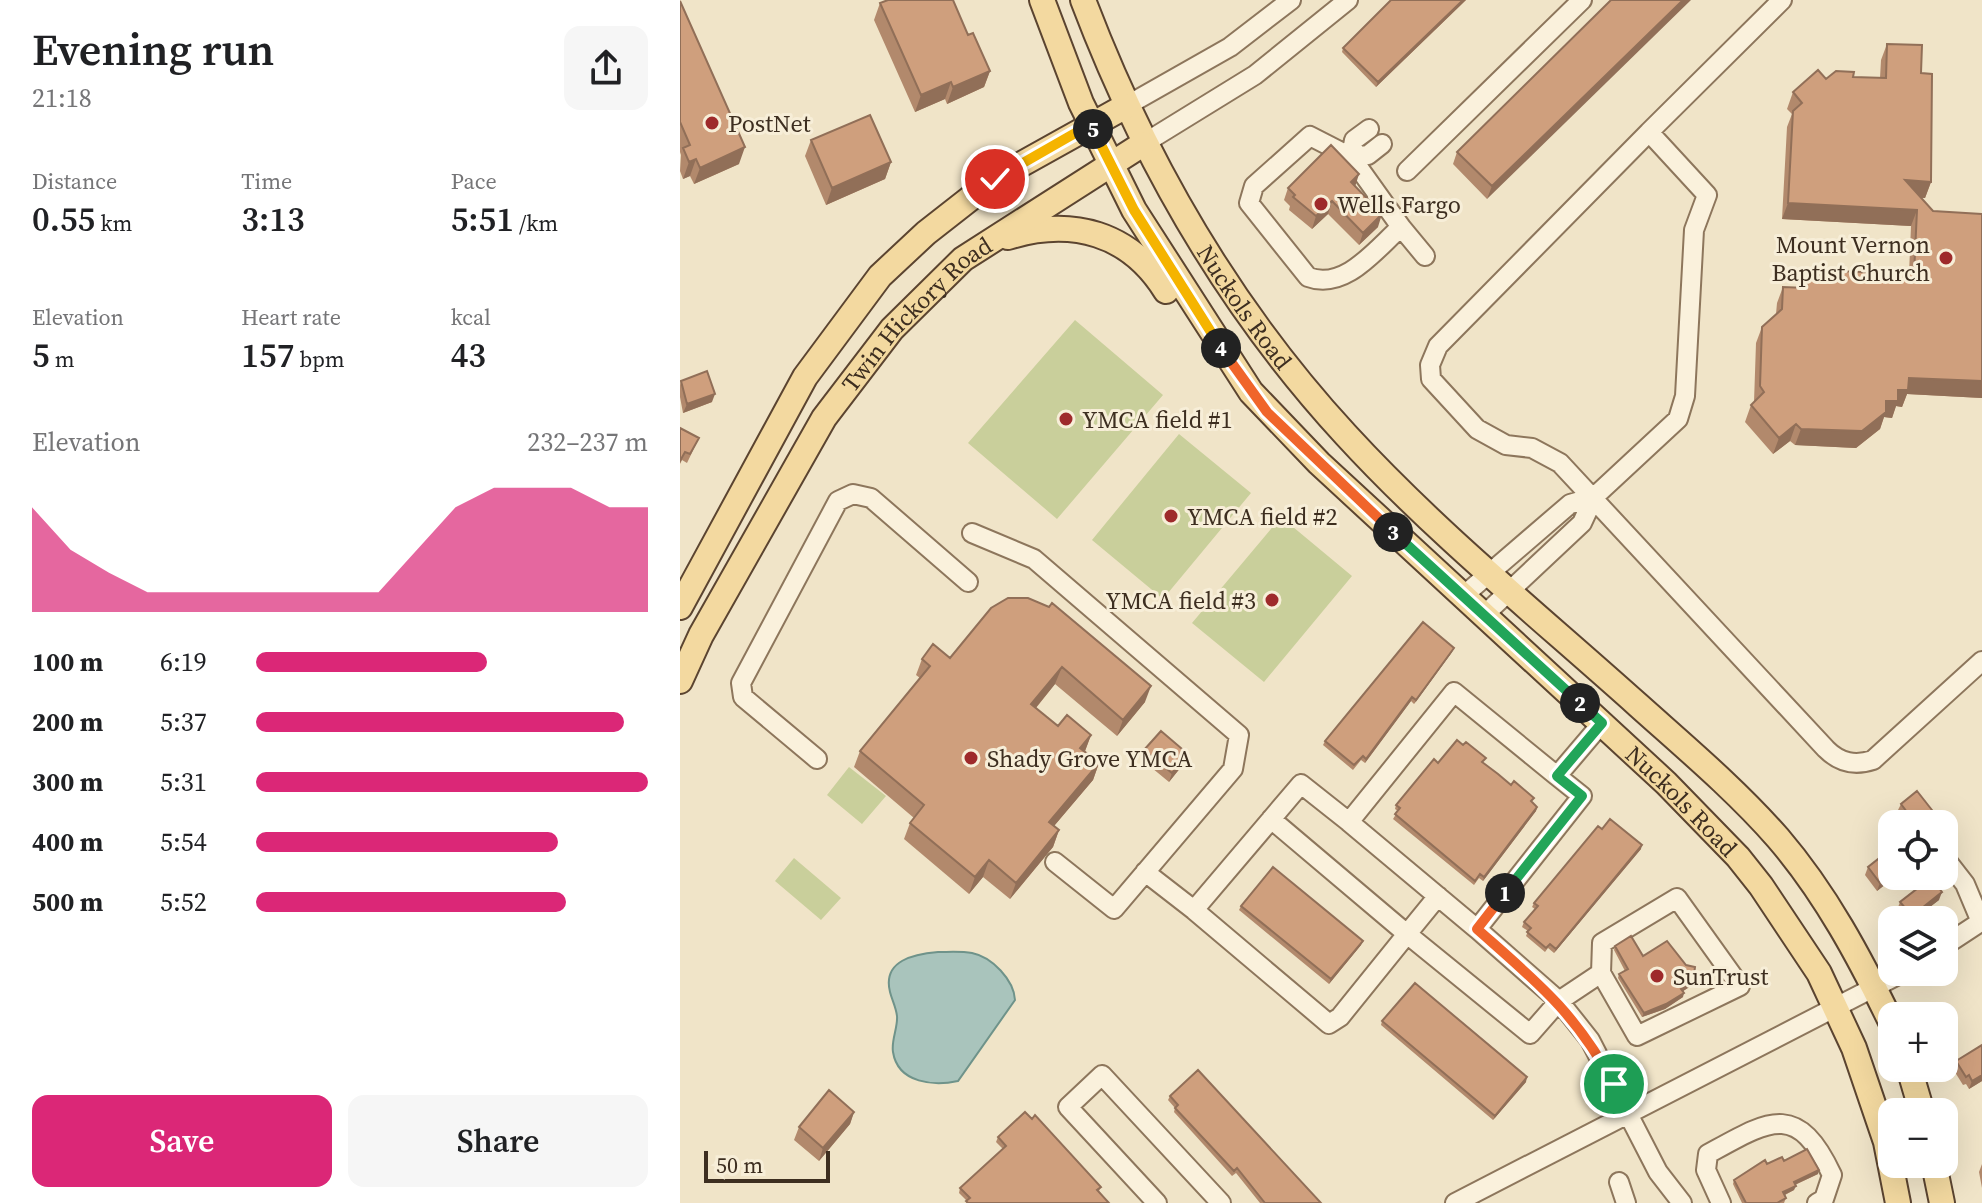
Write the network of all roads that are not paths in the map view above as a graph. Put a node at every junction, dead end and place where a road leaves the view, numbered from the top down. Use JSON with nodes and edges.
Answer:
{"nodes":[{"id":1,"x":1042,"y":0,"type":"edge"},
{"id":2,"x":1083,"y":0,"type":"edge"},
{"id":3,"x":1291,"y":0,"type":"edge"},
{"id":4,"x":1348,"y":0,"type":"edge"},
{"id":5,"x":1582,"y":0,"type":"edge"},
{"id":6,"x":1782,"y":0,"type":"edge"},
{"id":7,"x":1126,"y":106,"type":"junction"},
{"id":8,"x":1091,"y":124,"type":"junction"},
{"id":9,"x":1369,"y":129,"type":"dead end"},
{"id":10,"x":1649,"y":132,"type":"junction"},
{"id":11,"x":1143,"y":144,"type":"junction"},
{"id":12,"x":1382,"y":144,"type":"dead end"},
{"id":13,"x":1351,"y":157,"type":"junction"},
{"id":14,"x":1111,"y":163,"type":"junction"},
{"id":15,"x":1407,"y":171,"type":"dead end"},
{"id":16,"x":1401,"y":227,"type":"junction"},
{"id":17,"x":1425,"y":256,"type":"dead end"},
{"id":18,"x":963,"y":259,"type":"junction"},
{"id":19,"x":1251,"y":392,"type":"junction"},
{"id":20,"x":1594,"y":497,"type":"junction"},
{"id":21,"x":972,"y":533,"type":"dead end"},
{"id":22,"x":1490,"y":572,"type":"junction"},
{"id":23,"x":968,"y":582,"type":"dead end"},
{"id":24,"x":1510,"y":590,"type":"junction"},
{"id":25,"x":1463,"y":596,"type":"junction"},
{"id":26,"x":680,"y":607,"type":"edge"},
{"id":27,"x":1484,"y":615,"type":"junction"},
{"id":28,"x":1982,"y":661,"type":"edge"},
{"id":29,"x":680,"y":681,"type":"edge"},
{"id":30,"x":1602,"y":723,"type":"junction"},
{"id":31,"x":817,"y":759,"type":"dead end"},
{"id":32,"x":1557,"y":776,"type":"junction"},
{"id":33,"x":1271,"y":819,"type":"junction"},
{"id":34,"x":1349,"y":822,"type":"junction"},
{"id":35,"x":1055,"y":862,"type":"dead end"},
{"id":36,"x":1145,"y":872,"type":"junction"},
{"id":37,"x":1958,"y":875,"type":"edge"},
{"id":38,"x":1438,"y":896,"type":"junction"},
{"id":39,"x":1194,"y":910,"type":"junction"},
{"id":40,"x":1981,"y":922,"type":"edge"},
{"id":41,"x":1477,"y":929,"type":"junction"},
{"id":42,"x":1407,"y":934,"type":"junction"},
{"id":43,"x":1958,"y":937,"type":"edge"},
{"id":44,"x":1601,"y":973,"type":"junction"},
{"id":45,"x":1878,"y":986,"type":"edge"},
{"id":46,"x":1874,"y":988,"type":"junction"},
{"id":47,"x":1559,"y":1001,"type":"junction"},
{"id":48,"x":1881,"y":1002,"type":"edge"},
{"id":49,"x":1837,"y":1009,"type":"junction"},
{"id":50,"x":1629,"y":1113,"type":"junction"},
{"id":51,"x":1937,"y":1178,"type":"edge"},
{"id":52,"x":1619,"y":1182,"type":"dead end"},
{"id":53,"x":1157,"y":1203,"type":"edge"},
{"id":54,"x":1221,"y":1203,"type":"edge"},
{"id":55,"x":1455,"y":1203,"type":"edge"},
{"id":56,"x":1626,"y":1203,"type":"edge"},
{"id":57,"x":1682,"y":1203,"type":"edge"},
{"id":58,"x":1721,"y":1203,"type":"edge"},
{"id":59,"x":1817,"y":1203,"type":"edge"},
{"id":60,"x":1898,"y":1203,"type":"edge"},
{"id":61,"x":1942,"y":1203,"type":"edge"}],
"edges":[{"from":1,"to":8,"type":"main road","name":"Nuckols Road"},
{"from":2,"to":7,"type":"main road","name":"Nuckols Road"},
{"from":3,"to":7,"type":"street","name":"Twin Hickory Road"},
{"from":4,"to":11,"type":"street","name":"Twin Hickory Road"},
{"from":5,"to":15,"type":"street"},
{"from":6,"to":10,"type":"street"},
{"from":7,"to":8,"type":"main road","name":"Twin Hickory Road"},
{"from":7,"to":11,"type":"main road","name":"Nuckols Road"},
{"from":8,"to":14,"type":"main road","name":"Nuckols Road"},
{"from":8,"to":26,"type":"main road","name":"Twin Hickory Road"},
{"from":9,"to":13,"type":"street"},
{"from":10,"to":20,"type":"street"},
{"from":10,"to":20,"type":"street"},
{"from":11,"to":14,"type":"main road","name":"Twin Hickory Road"},
{"from":11,"to":22,"type":"main road","name":"Nuckols Road"},
{"from":12,"to":13,"type":"street"},
{"from":13,"to":16,"type":"street"},
{"from":13,"to":16,"type":"street"},
{"from":14,"to":18,"type":"main road","name":"Twin Hickory Road"},
{"from":14,"to":19,"type":"main road","name":"Nuckols Road"},
{"from":16,"to":17,"type":"street"},
{"from":18,"to":19,"type":"main road"},
{"from":18,"to":29,"type":"main road","name":"Twin Hickory Road"},
{"from":19,"to":25,"type":"main road","name":"Nuckols Road"},
{"from":20,"to":22,"type":"street"},
{"from":20,"to":24,"type":"street"},
{"from":20,"to":28,"type":"street"},
{"from":21,"to":36,"type":"street"},
{"from":22,"to":24,"type":"main road","name":"Nuckols Road"},
{"from":22,"to":25,"type":"street"},
{"from":23,"to":31,"type":"street"},
{"from":24,"to":27,"type":"street"},
{"from":24,"to":46,"type":"main road","name":"Nuckols Road"},
{"from":25,"to":27,"type":"main road","name":"Nuckols Road"},
{"from":27,"to":30,"type":"main road","name":"Nuckols Road"},
{"from":30,"to":32,"type":"street"},
{"from":30,"to":49,"type":"main road","name":"Nuckols Road"},
{"from":32,"to":34,"type":"street"},
{"from":32,"to":41,"type":"street"},
{"from":33,"to":34,"type":"street"},
{"from":33,"to":39,"type":"street"},
{"from":33,"to":42,"type":"street"},
{"from":34,"to":38,"type":"street"},
{"from":35,"to":36,"type":"street"},
{"from":36,"to":39,"type":"street"},
{"from":37,"to":40,"type":"street"},
{"from":38,"to":41,"type":"street"},
{"from":38,"to":42,"type":"street"},
{"from":39,"to":42,"type":"street"},
{"from":40,"to":43,"type":"street"},
{"from":41,"to":47,"type":"street"},
{"from":42,"to":47,"type":"street"},
{"from":44,"to":44,"type":"street"},
{"from":44,"to":47,"type":"street"},
{"from":45,"to":46,"type":"street"},
{"from":46,"to":48,"type":"main road","name":"Nuckols Road"},
{"from":46,"to":49,"type":"street"},
{"from":47,"to":50,"type":"street"},
{"from":49,"to":50,"type":"street"},
{"from":49,"to":60,"type":"main road","name":"Nuckols Road"},
{"from":50,"to":55,"type":"street"},
{"from":50,"to":57,"type":"street"},
{"from":51,"to":61,"type":"main road"},
{"from":52,"to":56,"type":"street"},
{"from":53,"to":54,"type":"street"},
{"from":58,"to":59,"type":"street"}]}
